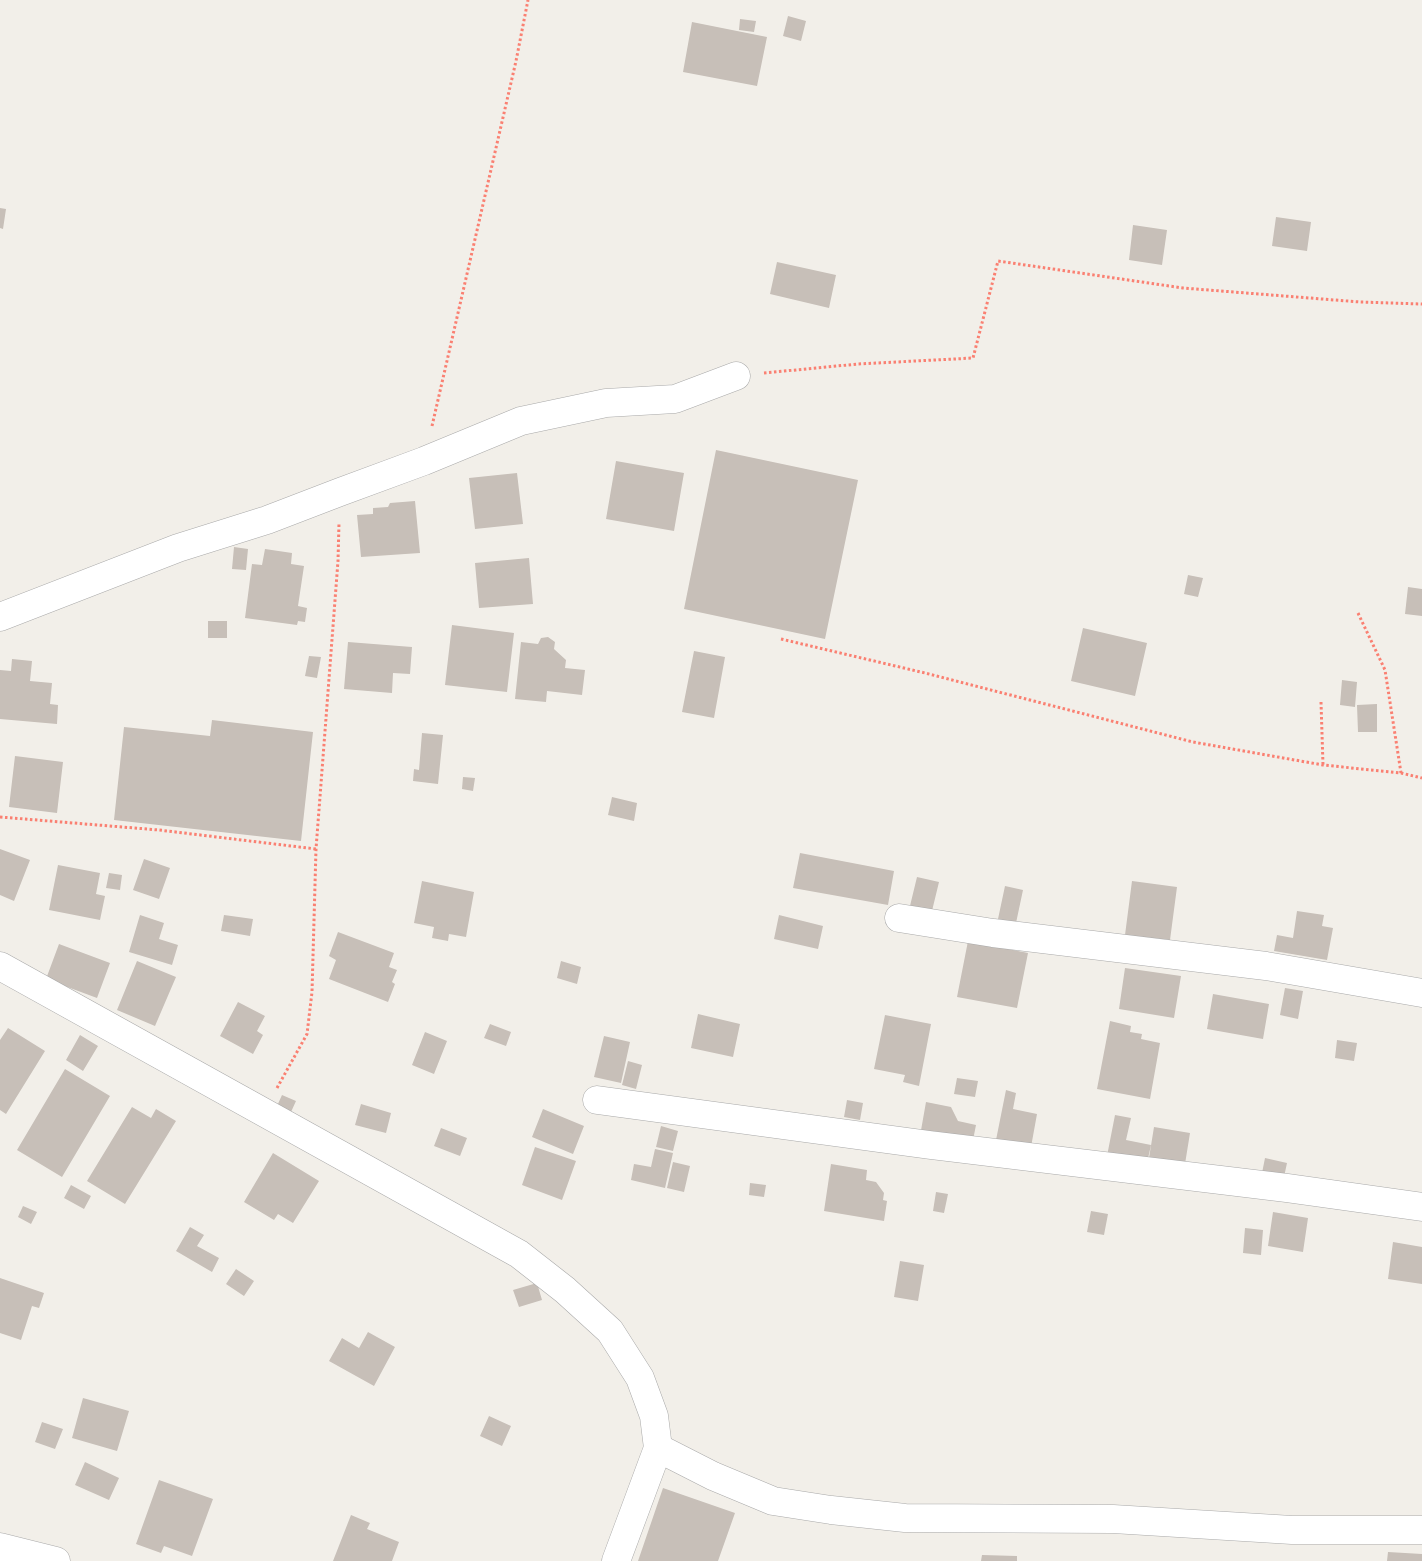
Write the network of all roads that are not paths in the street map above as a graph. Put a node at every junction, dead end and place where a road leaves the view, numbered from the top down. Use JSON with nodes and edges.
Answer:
{"nodes":[{"id":1,"x":736,"y":376,"type":"road end"},
{"id":2,"x":0,"y":617,"type":"edge"},
{"id":3,"x":899,"y":918,"type":"dead end"},
{"id":4,"x":0,"y":966,"type":"edge"},
{"id":5,"x":1422,"y":993,"type":"edge"},
{"id":6,"x":597,"y":1100,"type":"dead end"},
{"id":7,"x":1422,"y":1207,"type":"edge"},
{"id":8,"x":658,"y":1448,"type":"junction"},
{"id":9,"x":1422,"y":1530,"type":"edge"},
{"id":10,"x":0,"y":1546,"type":"edge"},
{"id":11,"x":56,"y":1561,"type":"edge"},
{"id":12,"x":616,"y":1561,"type":"edge"}],
"edges":[{"from":1,"to":2,"type":"street"},
{"from":3,"to":5,"type":"street"},
{"from":4,"to":8,"type":"street"},
{"from":6,"to":7,"type":"street"},
{"from":8,"to":9,"type":"street"},
{"from":8,"to":12,"type":"street"},
{"from":10,"to":11,"type":"street"}]}
